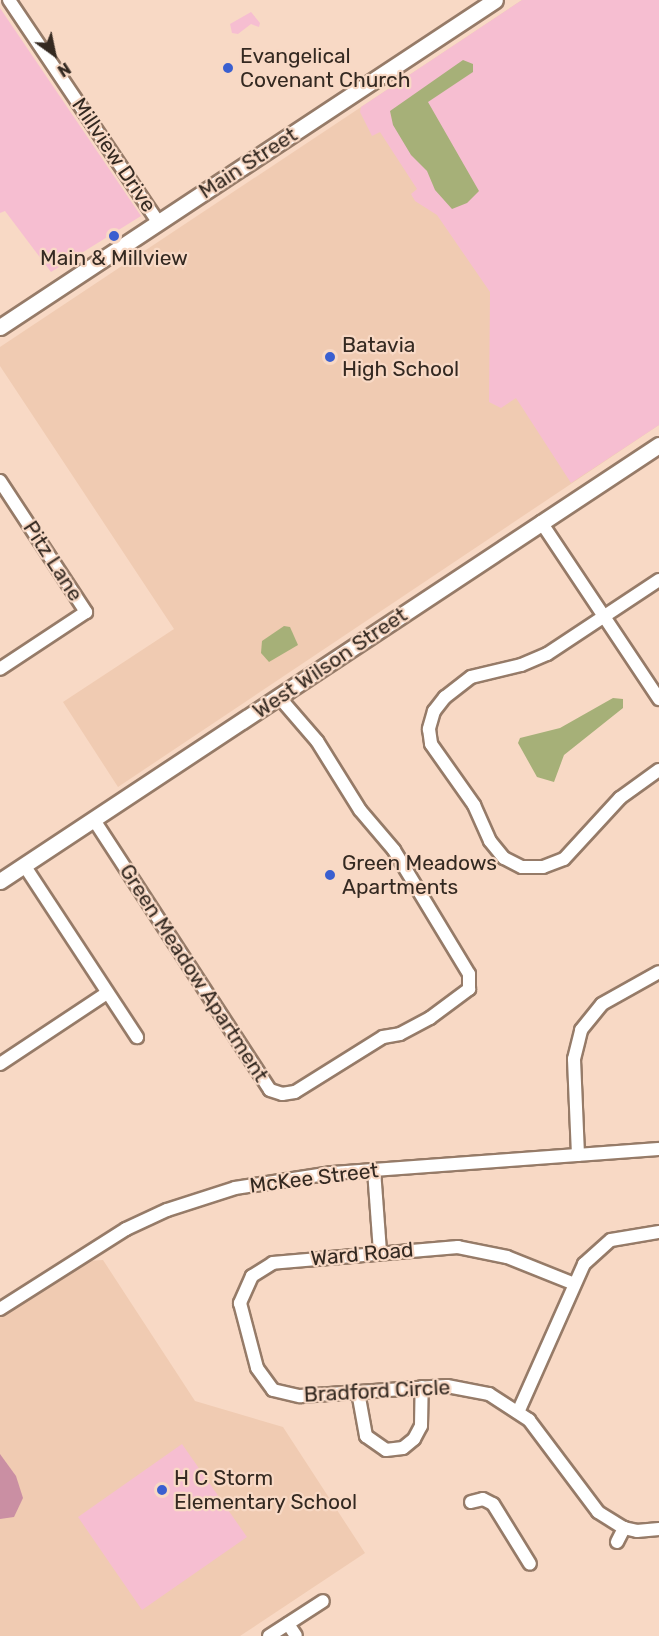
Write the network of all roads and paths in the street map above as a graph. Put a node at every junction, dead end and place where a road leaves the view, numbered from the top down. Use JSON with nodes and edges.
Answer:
{"nodes":[{"id":1,"x":9,"y":0,"type":"edge"},
{"id":2,"x":495,"y":0,"type":"edge"},
{"id":3,"x":158,"y":222,"type":"junction"},
{"id":4,"x":0,"y":327,"type":"edge"},
{"id":5,"x":659,"y":445,"type":"edge"},
{"id":6,"x":0,"y":481,"type":"edge"},
{"id":7,"x":541,"y":522,"type":"junction"},
{"id":8,"x":659,"y":580,"type":"edge"},
{"id":9,"x":604,"y":616,"type":"junction"},
{"id":10,"x":0,"y":669,"type":"edge"},
{"id":11,"x":279,"y":697,"type":"junction"},
{"id":12,"x":659,"y":699,"type":"edge"},
{"id":13,"x":659,"y":770,"type":"edge"},
{"id":14,"x":94,"y":819,"type":"junction"},
{"id":15,"x":24,"y":865,"type":"junction"},
{"id":16,"x":0,"y":881,"type":"edge"},
{"id":17,"x":659,"y":972,"type":"edge"},
{"id":18,"x":107,"y":993,"type":"junction"},
{"id":19,"x":137,"y":1037,"type":"dead end"},
{"id":20,"x":0,"y":1064,"type":"edge"},
{"id":21,"x":659,"y":1149,"type":"edge"},
{"id":22,"x":578,"y":1155,"type":"junction"},
{"id":23,"x":374,"y":1170,"type":"junction"},
{"id":24,"x":659,"y":1232,"type":"edge"},
{"id":25,"x":380,"y":1252,"type":"junction"},
{"id":26,"x":572,"y":1283,"type":"junction"},
{"id":27,"x":0,"y":1309,"type":"edge"},
{"id":28,"x":260,"y":1373,"type":"joint"},
{"id":29,"x":422,"y":1388,"type":"junction"},
{"id":30,"x":358,"y":1392,"type":"junction"},
{"id":31,"x":519,"y":1410,"type":"junction"},
{"id":32,"x":471,"y":1502,"type":"dead end"},
{"id":33,"x":624,"y":1528,"type":"junction"},
{"id":34,"x":659,"y":1529,"type":"edge"},
{"id":35,"x":617,"y":1542,"type":"dead end"},
{"id":36,"x":530,"y":1564,"type":"dead end"},
{"id":37,"x":323,"y":1600,"type":"dead end"},
{"id":38,"x":288,"y":1624,"type":"junction"},
{"id":39,"x":269,"y":1636,"type":"edge"},
{"id":40,"x":296,"y":1636,"type":"edge"}],
"edges":[{"from":1,"to":3,"type":"street","name":"Millview Drive"},
{"from":2,"to":3,"type":"main road","name":"Main Street"},
{"from":3,"to":4,"type":"main road","name":"Main Street"},
{"from":5,"to":7,"type":"main road","name":"West Wilson Street"},
{"from":6,"to":10,"type":"street","name":"Pitz Lane"},
{"from":7,"to":9,"type":"street"},
{"from":7,"to":11,"type":"main road","name":"West Wilson Street"},
{"from":8,"to":9,"type":"street"},
{"from":9,"to":12,"type":"street"},
{"from":9,"to":13,"type":"street"},
{"from":11,"to":14,"type":"main road","name":"West Wilson Street"},
{"from":11,"to":14,"type":"street","name":"Green Meadow Apartment"},
{"from":14,"to":15,"type":"main road","name":"West Wilson Street"},
{"from":15,"to":16,"type":"main road","name":"West Wilson Street"},
{"from":15,"to":18,"type":"street"},
{"from":17,"to":22,"type":"street"},
{"from":18,"to":19,"type":"street"},
{"from":18,"to":20,"type":"street"},
{"from":21,"to":22,"type":"street","name":"McKee Street"},
{"from":22,"to":23,"type":"street","name":"McKee Street"},
{"from":23,"to":25,"type":"street"},
{"from":23,"to":27,"type":"street","name":"McKee Street"},
{"from":24,"to":26,"type":"street"},
{"from":25,"to":26,"type":"street","name":"Ward Road"},
{"from":25,"to":28,"type":"street","name":"Ward Road"},
{"from":26,"to":31,"type":"street"},
{"from":28,"to":30,"type":"street","name":"Bradford Circle"},
{"from":29,"to":30,"type":"street","name":"Bradford Circle"},
{"from":29,"to":30,"type":"street"},
{"from":29,"to":31,"type":"street","name":"Bradford Circle"},
{"from":31,"to":33,"type":"street","name":"Bradford Circle"},
{"from":32,"to":36,"type":"street"},
{"from":33,"to":34,"type":"street","name":"Bradford Circle"},
{"from":33,"to":35,"type":"street"},
{"from":37,"to":38,"type":"street"},
{"from":38,"to":39,"type":"street"},
{"from":38,"to":40,"type":"street"}]}
